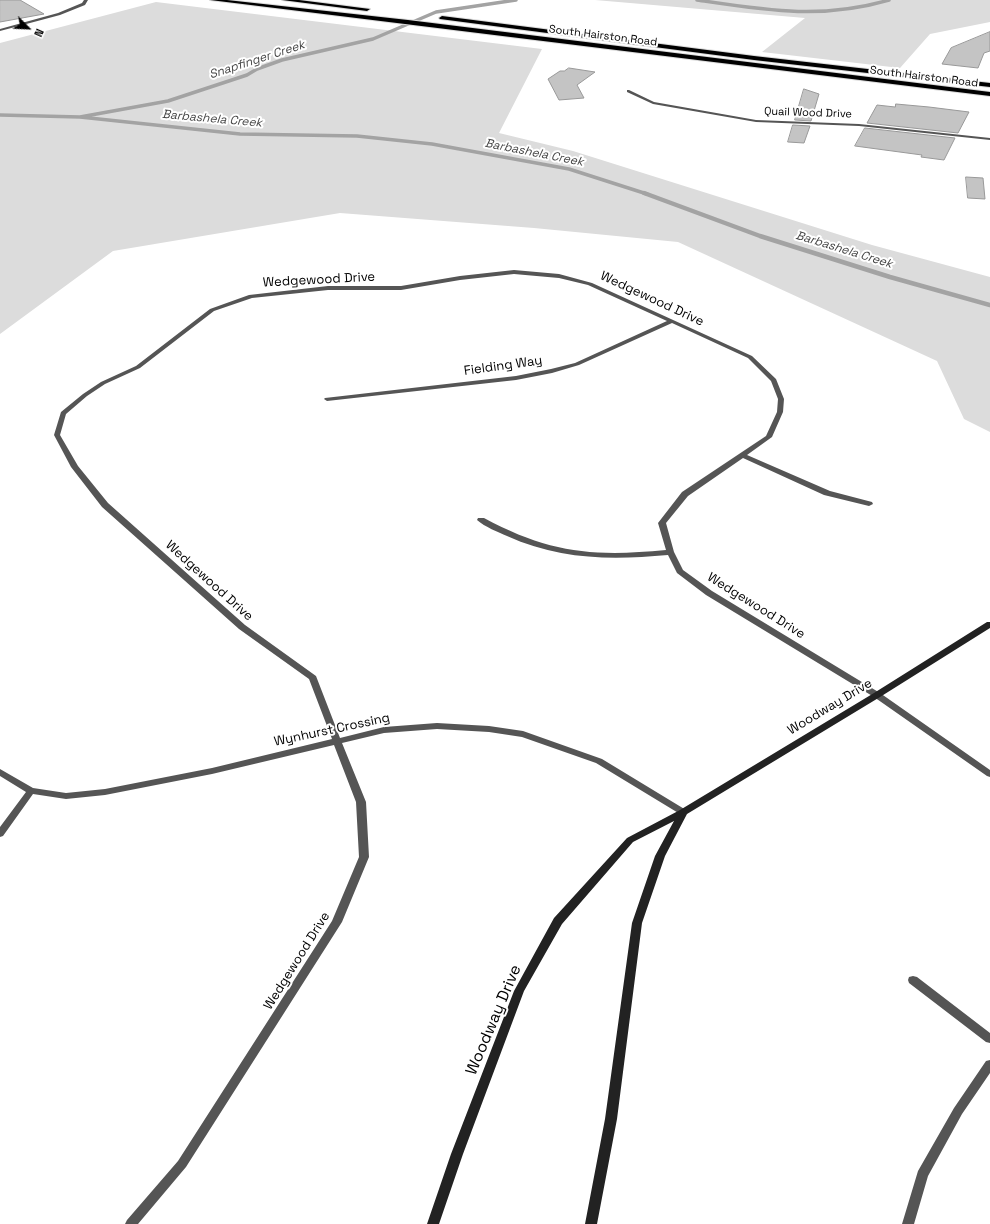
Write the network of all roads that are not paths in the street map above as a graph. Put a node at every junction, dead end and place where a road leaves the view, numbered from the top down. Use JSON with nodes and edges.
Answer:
{"nodes":[{"id":1,"x":86,"y":0,"type":"edge"},
{"id":2,"x":213,"y":0,"type":"edge"},
{"id":3,"x":286,"y":0,"type":"edge"},
{"id":4,"x":375,"y":10,"type":"dead end"},
{"id":5,"x":435,"y":17,"type":"dead end"},
{"id":6,"x":0,"y":30,"type":"edge"},
{"id":7,"x":990,"y":85,"type":"edge"},
{"id":8,"x":629,"y":91,"type":"dead end"},
{"id":9,"x":990,"y":94,"type":"edge"},
{"id":10,"x":990,"y":139,"type":"edge"},
{"id":11,"x":672,"y":321,"type":"junction"},
{"id":12,"x":327,"y":399,"type":"dead end"},
{"id":13,"x":742,"y":455,"type":"junction"},
{"id":14,"x":869,"y":504,"type":"dead end"},
{"id":15,"x":481,"y":520,"type":"dead end"},
{"id":16,"x":670,"y":552,"type":"junction"},
{"id":17,"x":990,"y":624,"type":"edge"},
{"id":18,"x":877,"y":695,"type":"junction"},
{"id":19,"x":339,"y":741,"type":"junction"},
{"id":20,"x":0,"y":772,"type":"edge"},
{"id":21,"x":990,"y":774,"type":"edge"},
{"id":22,"x":31,"y":791,"type":"junction"},
{"id":23,"x":683,"y":812,"type":"junction"},
{"id":24,"x":0,"y":834,"type":"edge"},
{"id":25,"x":913,"y":980,"type":"dead end"},
{"id":26,"x":990,"y":1039,"type":"edge"},
{"id":27,"x":990,"y":1064,"type":"edge"},
{"id":28,"x":131,"y":1224,"type":"edge"},
{"id":29,"x":433,"y":1224,"type":"edge"},
{"id":30,"x":591,"y":1224,"type":"edge"},
{"id":31,"x":908,"y":1224,"type":"edge"}],
"edges":[{"from":1,"to":6,"type":"street"},
{"from":2,"to":9,"type":"main road","name":"South Hairston Road"},
{"from":3,"to":4,"type":"main road"},
{"from":5,"to":7,"type":"main road","name":"South Hairston Road"},
{"from":8,"to":10,"type":"street","name":"Quail Wood Drive"},
{"from":11,"to":12,"type":"street","name":"Fielding Way"},
{"from":11,"to":13,"type":"street","name":"Wedgewood Drive"},
{"from":11,"to":19,"type":"street","name":"Wedgewood Drive"},
{"from":13,"to":14,"type":"street"},
{"from":13,"to":16,"type":"street","name":"Wedgewood Drive"},
{"from":15,"to":16,"type":"street"},
{"from":16,"to":18,"type":"street","name":"Wedgewood Drive"},
{"from":17,"to":18,"type":"street","name":"Woodway Drive"},
{"from":18,"to":21,"type":"street","name":"Wedgewood Drive"},
{"from":18,"to":23,"type":"street","name":"Woodway Drive"},
{"from":19,"to":22,"type":"street","name":"Wynhurst Crossing"},
{"from":19,"to":23,"type":"street","name":"Wynhurst Crossing"},
{"from":19,"to":28,"type":"street","name":"Wedgewood Drive"},
{"from":20,"to":22,"type":"street","name":"Wynhurst Crossing"},
{"from":22,"to":24,"type":"street"},
{"from":23,"to":29,"type":"street","name":"Woodway Drive"},
{"from":23,"to":30,"type":"street"},
{"from":25,"to":26,"type":"street"},
{"from":27,"to":31,"type":"street"}]}
